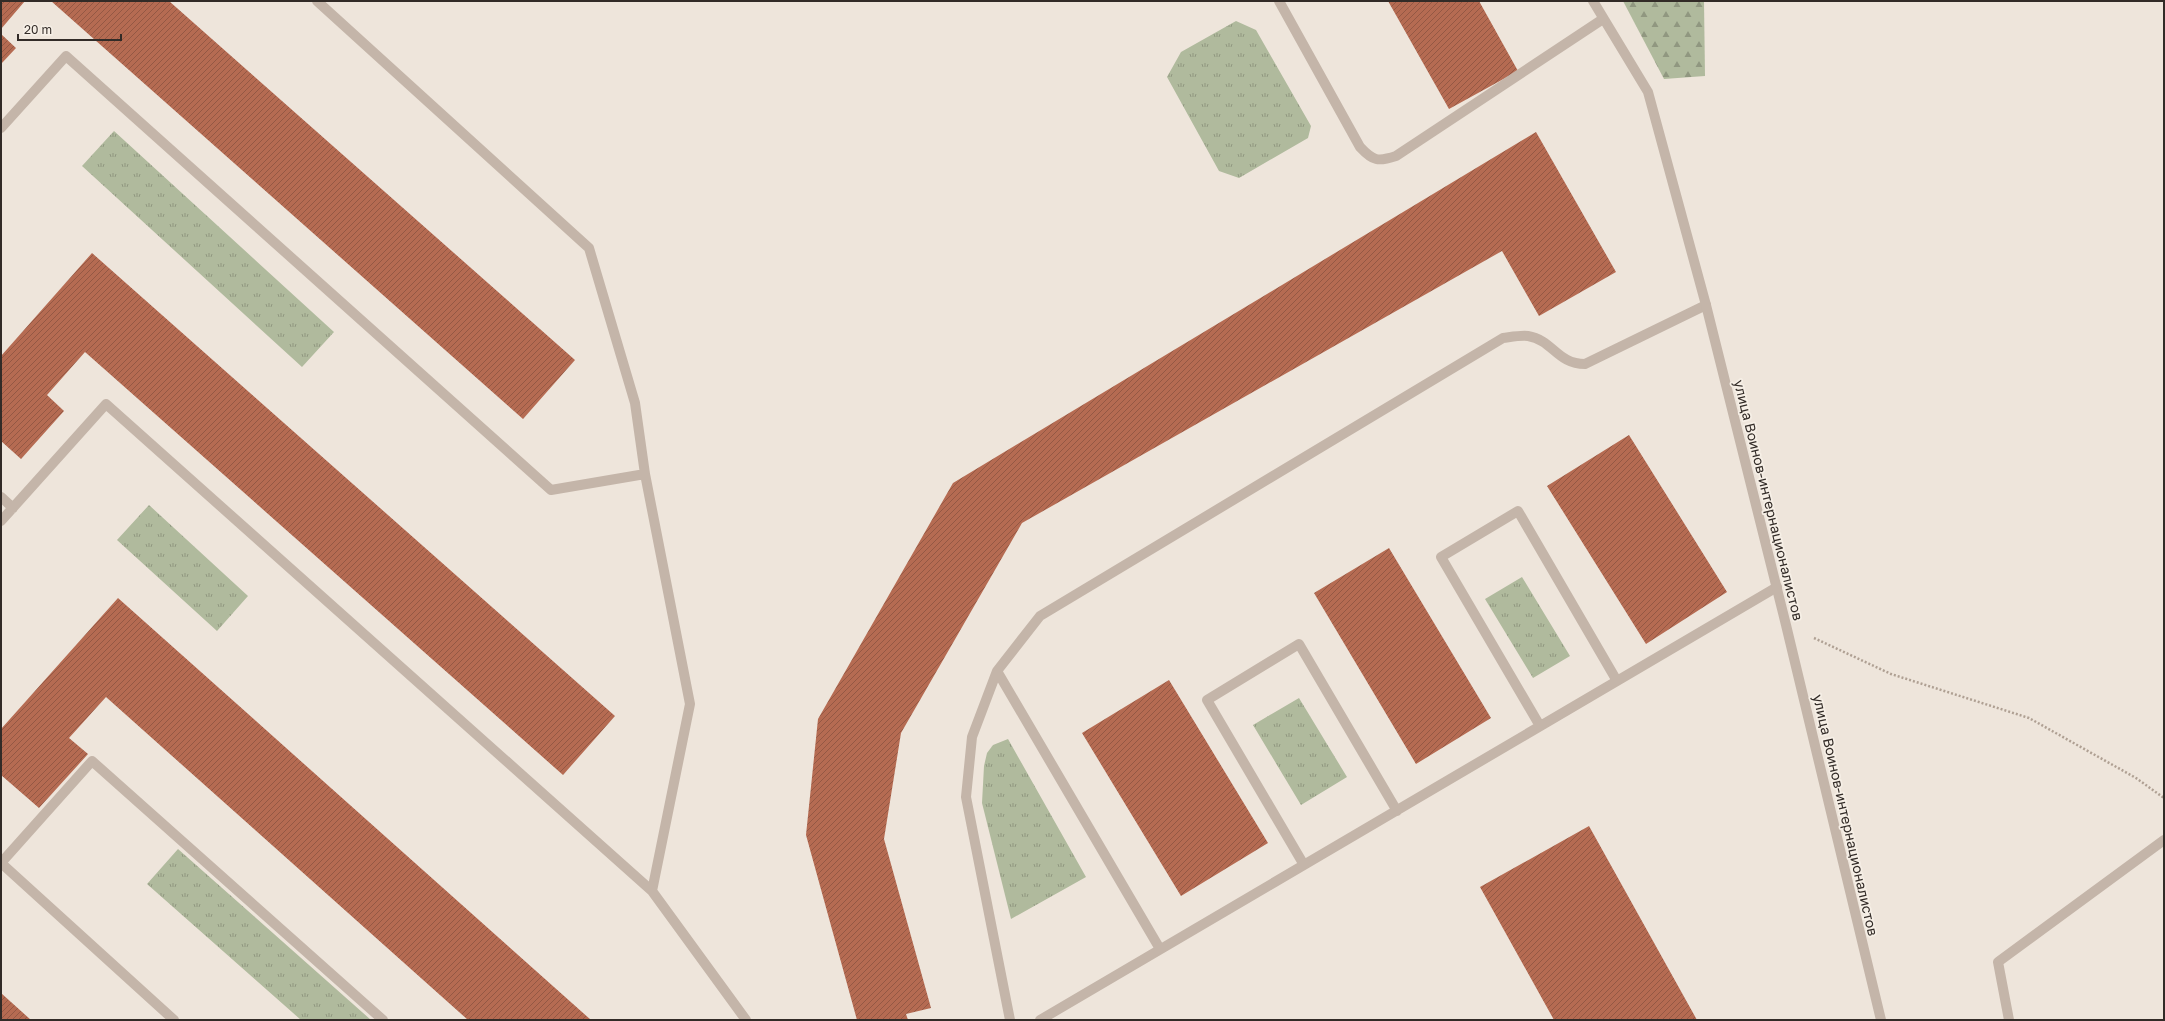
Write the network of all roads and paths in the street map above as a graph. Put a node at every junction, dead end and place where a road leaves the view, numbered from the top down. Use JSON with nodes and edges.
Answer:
{"nodes":[{"id":1,"x":317,"y":1,"type":"edge"},
{"id":2,"x":1278,"y":1,"type":"edge"},
{"id":3,"x":1593,"y":1,"type":"edge"},
{"id":4,"x":1603,"y":19,"type":"junction"},
{"id":5,"x":1,"y":128,"type":"edge"},
{"id":6,"x":1706,"y":305,"type":"junction"},
{"id":7,"x":645,"y":474,"type":"junction"},
{"id":8,"x":1,"y":497,"type":"edge"},
{"id":9,"x":13,"y":508,"type":"junction"},
{"id":10,"x":1,"y":521,"type":"edge"},
{"id":11,"x":1777,"y":587,"type":"junction"},
{"id":12,"x":1786,"y":625,"type":"junction"},
{"id":13,"x":997,"y":671,"type":"junction"},
{"id":14,"x":1617,"y":681,"type":"junction"},
{"id":15,"x":1540,"y":726,"type":"junction"},
{"id":16,"x":2164,"y":798,"type":"edge"},
{"id":17,"x":1397,"y":810,"type":"junction"},
{"id":18,"x":2164,"y":840,"type":"edge"},
{"id":19,"x":1,"y":863,"type":"edge"},
{"id":20,"x":1304,"y":865,"type":"junction"},
{"id":21,"x":652,"y":891,"type":"junction"},
{"id":22,"x":1160,"y":950,"type":"junction"},
{"id":23,"x":174,"y":1020,"type":"edge"},
{"id":24,"x":383,"y":1020,"type":"edge"},
{"id":25,"x":746,"y":1020,"type":"edge"},
{"id":26,"x":1010,"y":1020,"type":"edge"},
{"id":27,"x":1040,"y":1020,"type":"edge"},
{"id":28,"x":1881,"y":1020,"type":"edge"},
{"id":29,"x":2009,"y":1020,"type":"edge"}],
"edges":[{"from":1,"to":7,"type":"street"},
{"from":2,"to":4,"type":"street"},
{"from":3,"to":4,"type":"street","name":"улица Воинов-интернационалистов"},
{"from":4,"to":6,"type":"street","name":"улица Воинов-интернационалистов"},
{"from":5,"to":7,"type":"street"},
{"from":6,"to":11,"type":"street","name":"улица Воинов-интернационалистов"},
{"from":6,"to":13,"type":"street"},
{"from":7,"to":21,"type":"street"},
{"from":8,"to":9,"type":"street"},
{"from":9,"to":10,"type":"street"},
{"from":9,"to":21,"type":"street"},
{"from":11,"to":12,"type":"street","name":"улица Воинов-интернационалистов"},
{"from":11,"to":14,"type":"street"},
{"from":12,"to":16,"type":"path"},
{"from":12,"to":28,"type":"street","name":"улица Воинов-интернационалистов"},
{"from":13,"to":22,"type":"street"},
{"from":13,"to":26,"type":"street"},
{"from":14,"to":15,"type":"street"},
{"from":14,"to":15,"type":"street"},
{"from":15,"to":17,"type":"street"},
{"from":17,"to":20,"type":"street"},
{"from":17,"to":20,"type":"street"},
{"from":18,"to":29,"type":"street"},
{"from":19,"to":23,"type":"street"},
{"from":19,"to":24,"type":"street"},
{"from":20,"to":22,"type":"street"},
{"from":21,"to":25,"type":"street"},
{"from":22,"to":27,"type":"street"}]}
